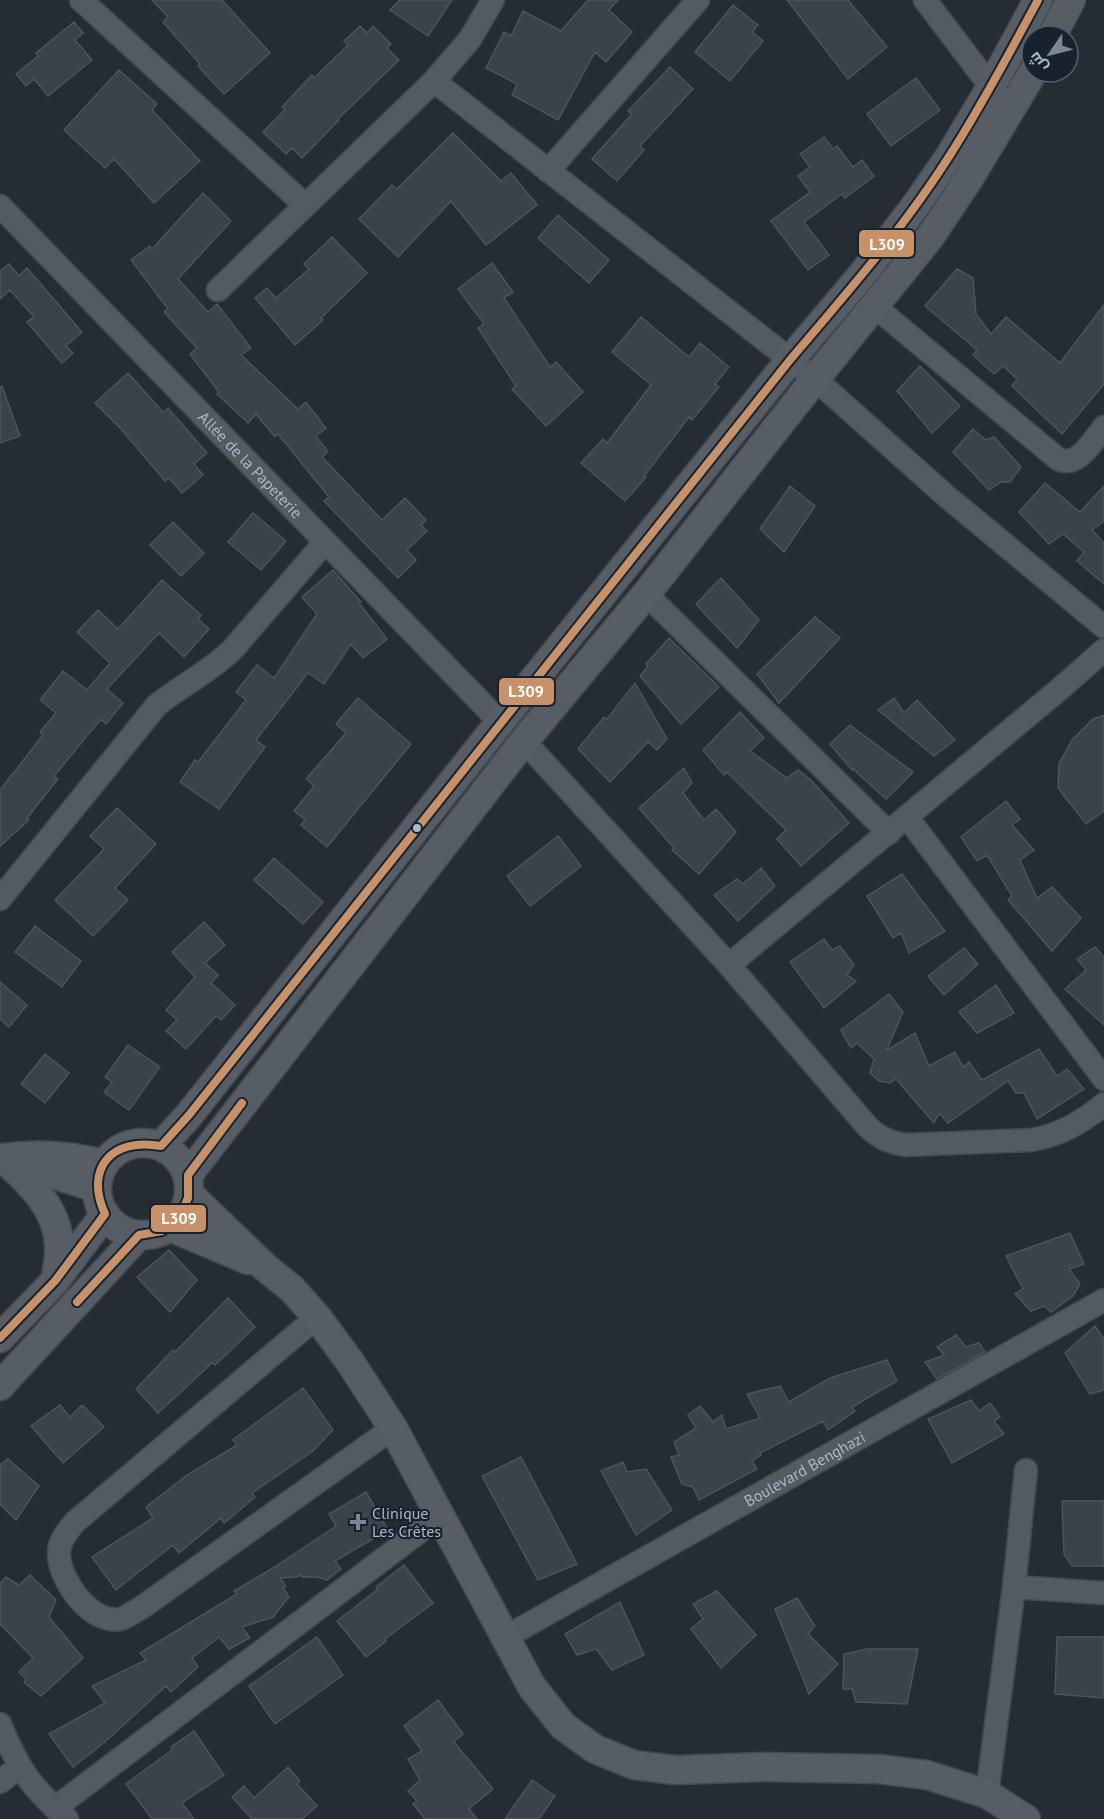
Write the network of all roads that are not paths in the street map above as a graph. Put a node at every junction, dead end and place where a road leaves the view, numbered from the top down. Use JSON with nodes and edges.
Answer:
{"nodes":[{"id":1,"x":81,"y":0,"type":"edge"},
{"id":2,"x":493,"y":0,"type":"edge"},
{"id":3,"x":698,"y":0,"type":"edge"},
{"id":4,"x":925,"y":0,"type":"edge"},
{"id":5,"x":1038,"y":0,"type":"edge"},
{"id":6,"x":1071,"y":0,"type":"edge"},
{"id":7,"x":1058,"y":24,"type":"edge"},
{"id":8,"x":434,"y":81,"type":"junction"},
{"id":9,"x":1026,"y":84,"type":"edge"},
{"id":10,"x":991,"y":87,"type":"junction"},
{"id":11,"x":548,"y":171,"type":"junction"},
{"id":12,"x":305,"y":205,"type":"junction"},
{"id":13,"x":0,"y":206,"type":"edge"},
{"id":14,"x":218,"y":290,"type":"dead end"},
{"id":15,"x":874,"y":306,"type":"junction"},
{"id":16,"x":790,"y":360,"type":"junction"},
{"id":17,"x":815,"y":380,"type":"junction"},
{"id":18,"x":1104,"y":427,"type":"edge"},
{"id":19,"x":325,"y":542,"type":"junction"},
{"id":20,"x":646,"y":594,"type":"junction"},
{"id":21,"x":1104,"y":627,"type":"edge"},
{"id":22,"x":1104,"y":650,"type":"edge"},
{"id":23,"x":500,"y":722,"type":"junction"},
{"id":24,"x":524,"y":741,"type":"junction"},
{"id":25,"x":907,"y":817,"type":"junction"},
{"id":26,"x":889,"y":832,"type":"junction"},
{"id":27,"x":0,"y":899,"type":"edge"},
{"id":28,"x":729,"y":965,"type":"junction"},
{"id":29,"x":1104,"y":1079,"type":"edge"},
{"id":30,"x":1104,"y":1104,"type":"edge"},
{"id":31,"x":161,"y":1146,"type":"junction"},
{"id":32,"x":1,"y":1158,"type":"edge"},
{"id":33,"x":188,"y":1184,"type":"junction"},
{"id":34,"x":102,"y":1189,"type":"junction"},
{"id":35,"x":170,"y":1227,"type":"junction"},
{"id":36,"x":139,"y":1235,"type":"junction"},
{"id":37,"x":266,"y":1268,"type":"junction"},
{"id":38,"x":55,"y":1281,"type":"junction"},
{"id":39,"x":1104,"y":1300,"type":"edge"},
{"id":40,"x":317,"y":1317,"type":"junction"},
{"id":41,"x":0,"y":1338,"type":"edge"},
{"id":42,"x":0,"y":1386,"type":"edge"},
{"id":43,"x":393,"y":1428,"type":"junction"},
{"id":44,"x":1026,"y":1470,"type":"dead end"},
{"id":45,"x":440,"y":1516,"type":"junction"},
{"id":46,"x":1014,"y":1587,"type":"junction"},
{"id":47,"x":1104,"y":1593,"type":"edge"},
{"id":48,"x":504,"y":1638,"type":"junction"},
{"id":49,"x":0,"y":1724,"type":"edge"},
{"id":50,"x":19,"y":1767,"type":"junction"},
{"id":51,"x":0,"y":1782,"type":"edge"},
{"id":52,"x":987,"y":1794,"type":"junction"},
{"id":53,"x":61,"y":1814,"type":"edge"},
{"id":54,"x":1026,"y":1819,"type":"edge"}],
"edges":[{"from":1,"to":12,"type":"street"},
{"from":2,"to":8,"type":"street"},
{"from":3,"to":11,"type":"street"},
{"from":4,"to":10,"type":"street"},
{"from":5,"to":10,"type":"main road"},
{"from":6,"to":7,"type":"main road"},
{"from":8,"to":11,"type":"street"},
{"from":8,"to":12,"type":"street"},
{"from":9,"to":15,"type":"main road"},
{"from":10,"to":16,"type":"main road"},
{"from":11,"to":16,"type":"street"},
{"from":12,"to":14,"type":"street"},
{"from":13,"to":19,"type":"street","name":"Allée de la Papeterie"},
{"from":15,"to":17,"type":"main road"},
{"from":15,"to":18,"type":"street"},
{"from":16,"to":17,"type":"street"},
{"from":16,"to":23,"type":"main road"},
{"from":17,"to":20,"type":"main road"},
{"from":17,"to":21,"type":"street"},
{"from":19,"to":23,"type":"street","name":"Allée de la Papeterie"},
{"from":19,"to":27,"type":"street"},
{"from":20,"to":24,"type":"main road"},
{"from":20,"to":26,"type":"street"},
{"from":22,"to":25,"type":"street"},
{"from":23,"to":31,"type":"main road"},
{"from":24,"to":28,"type":"street"},
{"from":24,"to":33,"type":"main road"},
{"from":25,"to":26,"type":"street"},
{"from":25,"to":29,"type":"street"},
{"from":26,"to":28,"type":"street"},
{"from":28,"to":30,"type":"street"},
{"from":31,"to":33,"type":"main road"},
{"from":31,"to":34,"type":"main road"},
{"from":32,"to":34,"type":"main road"},
{"from":32,"to":38,"type":"main road"},
{"from":33,"to":35,"type":"main road"},
{"from":33,"to":37,"type":"main road"},
{"from":34,"to":36,"type":"main road"},
{"from":34,"to":38,"type":"main road"},
{"from":35,"to":36,"type":"main road"},
{"from":35,"to":37,"type":"main road"},
{"from":36,"to":42,"type":"main road"},
{"from":37,"to":40,"type":"main road"},
{"from":38,"to":41,"type":"main road"},
{"from":39,"to":48,"type":"street","name":"Boulevard Benghazi"},
{"from":40,"to":43,"type":"main road"},
{"from":40,"to":43,"type":"street"},
{"from":43,"to":45,"type":"main road"},
{"from":44,"to":46,"type":"street"},
{"from":45,"to":48,"type":"main road"},
{"from":45,"to":53,"type":"street"},
{"from":46,"to":47,"type":"street"},
{"from":46,"to":52,"type":"street"},
{"from":48,"to":52,"type":"main road"},
{"from":49,"to":50,"type":"street"},
{"from":50,"to":51,"type":"street"},
{"from":50,"to":53,"type":"street"},
{"from":52,"to":54,"type":"main road"}]}
